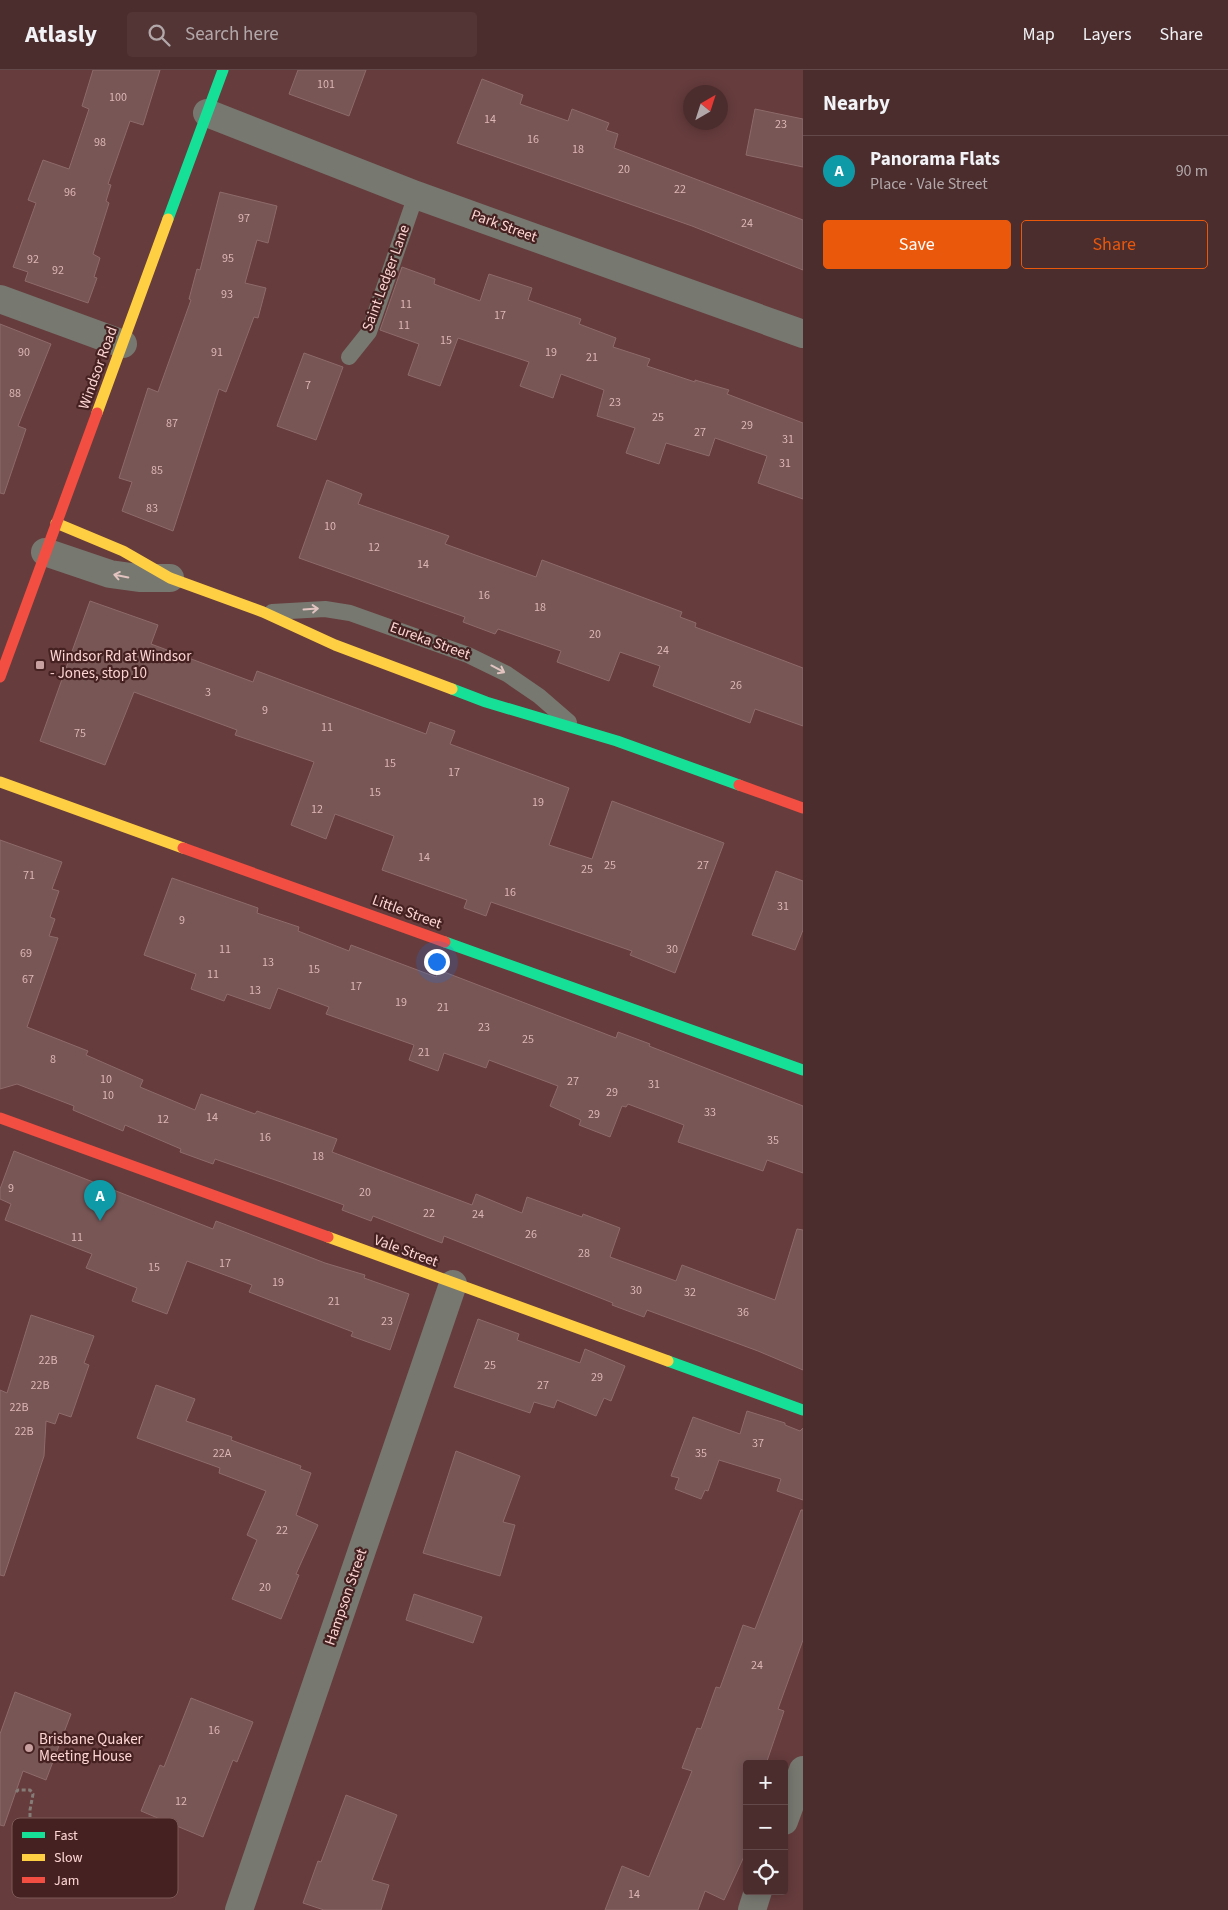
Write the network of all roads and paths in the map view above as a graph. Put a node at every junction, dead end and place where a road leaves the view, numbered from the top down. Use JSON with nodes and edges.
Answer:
{"nodes":[{"id":1,"x":223,"y":70,"type":"edge"},
{"id":2,"x":207,"y":113,"type":"junction"},
{"id":3,"x":416,"y":195,"type":"junction"},
{"id":4,"x":0,"y":299,"type":"edge"},
{"id":5,"x":803,"y":334,"type":"edge"},
{"id":6,"x":123,"y":344,"type":"junction"},
{"id":7,"x":349,"y":357,"type":"dead end"},
{"id":8,"x":56,"y":523,"type":"junction"},
{"id":9,"x":45,"y":552,"type":"junction"},
{"id":10,"x":170,"y":578,"type":"junction"},
{"id":11,"x":262,"y":612,"type":"junction"},
{"id":12,"x":7,"y":637,"type":"edge"},
{"id":13,"x":0,"y":677,"type":"edge"},
{"id":14,"x":577,"y":729,"type":"junction"},
{"id":15,"x":0,"y":782,"type":"edge"},
{"id":16,"x":803,"y":808,"type":"edge"},
{"id":17,"x":803,"y":1070,"type":"edge"},
{"id":18,"x":0,"y":1118,"type":"edge"},
{"id":19,"x":454,"y":1284,"type":"junction"},
{"id":20,"x":803,"y":1410,"type":"edge"},
{"id":21,"x":803,"y":1770,"type":"edge"},
{"id":22,"x":16,"y":1792,"type":"dead end"},
{"id":23,"x":788,"y":1810,"type":"edge"},
{"id":24,"x":30,"y":1818,"type":"edge"},
{"id":25,"x":757,"y":1895,"type":"edge"},
{"id":26,"x":239,"y":1910,"type":"edge"},
{"id":27,"x":752,"y":1910,"type":"edge"}],
"edges":[{"from":1,"to":2,"type":"street","name":"Windsor Road"},
{"from":2,"to":3,"type":"street","name":"Park Street"},
{"from":2,"to":6,"type":"street","name":"Windsor Road"},
{"from":3,"to":5,"type":"street","name":"Park Street"},
{"from":3,"to":7,"type":"lane","name":"Saint Ledger Lane"},
{"from":4,"to":6,"type":"street"},
{"from":6,"to":8,"type":"street","name":"Windsor Road"},
{"from":8,"to":9,"type":"street","name":"Windsor Road"},
{"from":8,"to":10,"type":"street","name":"Eureka Street"},
{"from":10,"to":9,"type":"street","name":"Eureka Street","one_way":true},
{"from":9,"to":12,"type":"street","name":"Windsor Road"},
{"from":10,"to":11,"type":"street","name":"Eureka Street"},
{"from":11,"to":14,"type":"street","name":"Eureka Street"},
{"from":11,"to":14,"type":"lane","name":"Eureka Street","one_way":true},
{"from":12,"to":13,"type":"street","name":"Windsor Road"},
{"from":14,"to":16,"type":"street","name":"Eureka Street"},
{"from":15,"to":17,"type":"street","name":"Little Street"},
{"from":18,"to":19,"type":"street","name":"Vale Street"},
{"from":19,"to":20,"type":"street","name":"Vale Street"},
{"from":19,"to":26,"type":"street","name":"Hampson Street"},
{"from":21,"to":23,"type":"street"},
{"from":22,"to":24,"type":"path"},
{"from":25,"to":27,"type":"street"}]}
